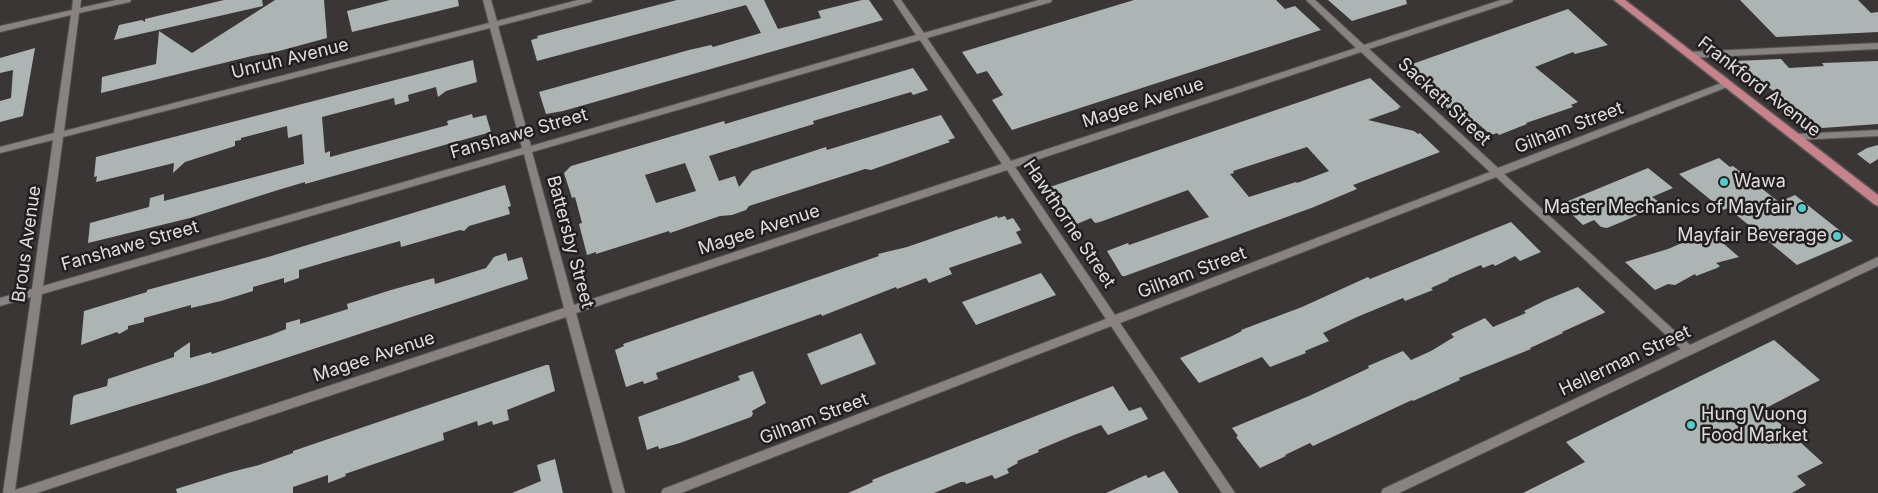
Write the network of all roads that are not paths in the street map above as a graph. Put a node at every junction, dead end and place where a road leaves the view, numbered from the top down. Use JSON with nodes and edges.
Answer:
{"nodes":[{"id":1,"x":76,"y":0,"type":"edge"},
{"id":2,"x":127,"y":0,"type":"edge"},
{"id":3,"x":487,"y":0,"type":"edge"},
{"id":4,"x":588,"y":0,"type":"edge"},
{"id":5,"x":897,"y":0,"type":"edge"},
{"id":6,"x":1048,"y":0,"type":"edge"},
{"id":7,"x":1310,"y":0,"type":"edge"},
{"id":8,"x":1509,"y":0,"type":"edge"},
{"id":9,"x":1619,"y":0,"type":"edge"},
{"id":10,"x":75,"y":12,"type":"junction"},
{"id":11,"x":494,"y":24,"type":"junction"},
{"id":12,"x":0,"y":29,"type":"edge"},
{"id":13,"x":922,"y":36,"type":"junction"},
{"id":14,"x":1878,"y":46,"type":"edge"},
{"id":15,"x":1362,"y":48,"type":"junction"},
{"id":16,"x":1689,"y":55,"type":"junction"},
{"id":17,"x":1728,"y":84,"type":"junction"},
{"id":18,"x":1878,"y":133,"type":"edge"},
{"id":19,"x":58,"y":135,"type":"junction"},
{"id":20,"x":1796,"y":137,"type":"junction"},
{"id":21,"x":0,"y":150,"type":"edge"},
{"id":22,"x":527,"y":150,"type":"junction"},
{"id":23,"x":1009,"y":166,"type":"junction"},
{"id":24,"x":1497,"y":173,"type":"junction"},
{"id":25,"x":1878,"y":201,"type":"edge"},
{"id":26,"x":1878,"y":261,"type":"edge"},
{"id":27,"x":36,"y":291,"type":"junction"},
{"id":28,"x":0,"y":302,"type":"edge"},
{"id":29,"x":570,"y":311,"type":"junction"},
{"id":30,"x":1113,"y":321,"type":"junction"},
{"id":31,"x":1689,"y":350,"type":"junction"},
{"id":32,"x":9,"y":493,"type":"edge"},
{"id":33,"x":20,"y":493,"type":"edge"},
{"id":34,"x":619,"y":493,"type":"edge"},
{"id":35,"x":668,"y":493,"type":"edge"},
{"id":36,"x":1229,"y":493,"type":"edge"},
{"id":37,"x":1387,"y":493,"type":"edge"}],
"edges":[{"from":1,"to":10,"type":"street","name":"Brous Avenue"},
{"from":2,"to":10,"type":"street"},
{"from":3,"to":11,"type":"street","name":"Battersby Street"},
{"from":4,"to":11,"type":"street","name":"Unruh Avenue"},
{"from":5,"to":13,"type":"street","name":"Hawthorne Street"},
{"from":6,"to":13,"type":"street","name":"Fanshawe Street"},
{"from":7,"to":15,"type":"street","name":"Sackett Street"},
{"from":8,"to":15,"type":"street","name":"Magee Avenue"},
{"from":9,"to":16,"type":"main road","name":"Frankford Avenue"},
{"from":10,"to":12,"type":"street"},
{"from":10,"to":19,"type":"street","name":"Brous Avenue"},
{"from":11,"to":19,"type":"street","name":"Unruh Avenue"},
{"from":11,"to":22,"type":"street","name":"Battersby Street"},
{"from":13,"to":22,"type":"street","name":"Fanshawe Street"},
{"from":13,"to":23,"type":"street","name":"Hawthorne Street"},
{"from":14,"to":16,"type":"street"},
{"from":15,"to":23,"type":"street","name":"Magee Avenue"},
{"from":15,"to":24,"type":"street","name":"Sackett Street"},
{"from":16,"to":17,"type":"main road","name":"Frankford Avenue"},
{"from":17,"to":20,"type":"main road","name":"Frankford Avenue"},
{"from":17,"to":24,"type":"street","name":"Gilham Street"},
{"from":18,"to":20,"type":"street"},
{"from":19,"to":21,"type":"street","name":"Unruh Avenue"},
{"from":19,"to":27,"type":"street","name":"Brous Avenue"},
{"from":20,"to":25,"type":"main road","name":"Frankford Avenue"},
{"from":22,"to":27,"type":"street","name":"Fanshawe Street"},
{"from":22,"to":29,"type":"street","name":"Battersby Street"},
{"from":23,"to":29,"type":"street","name":"Magee Avenue"},
{"from":23,"to":30,"type":"street","name":"Hawthorne Street"},
{"from":24,"to":30,"type":"street","name":"Gilham Street"},
{"from":24,"to":31,"type":"street","name":"Sackett Street"},
{"from":26,"to":31,"type":"street","name":"Hellerman Street"},
{"from":27,"to":28,"type":"street","name":"Fanshawe Street"},
{"from":27,"to":32,"type":"street","name":"Brous Avenue"},
{"from":29,"to":33,"type":"street","name":"Magee Avenue"},
{"from":29,"to":34,"type":"street","name":"Battersby Street"},
{"from":30,"to":35,"type":"street","name":"Gilham Street"},
{"from":30,"to":36,"type":"street","name":"Hawthorne Street"},
{"from":31,"to":37,"type":"street","name":"Hellerman Street"}]}
